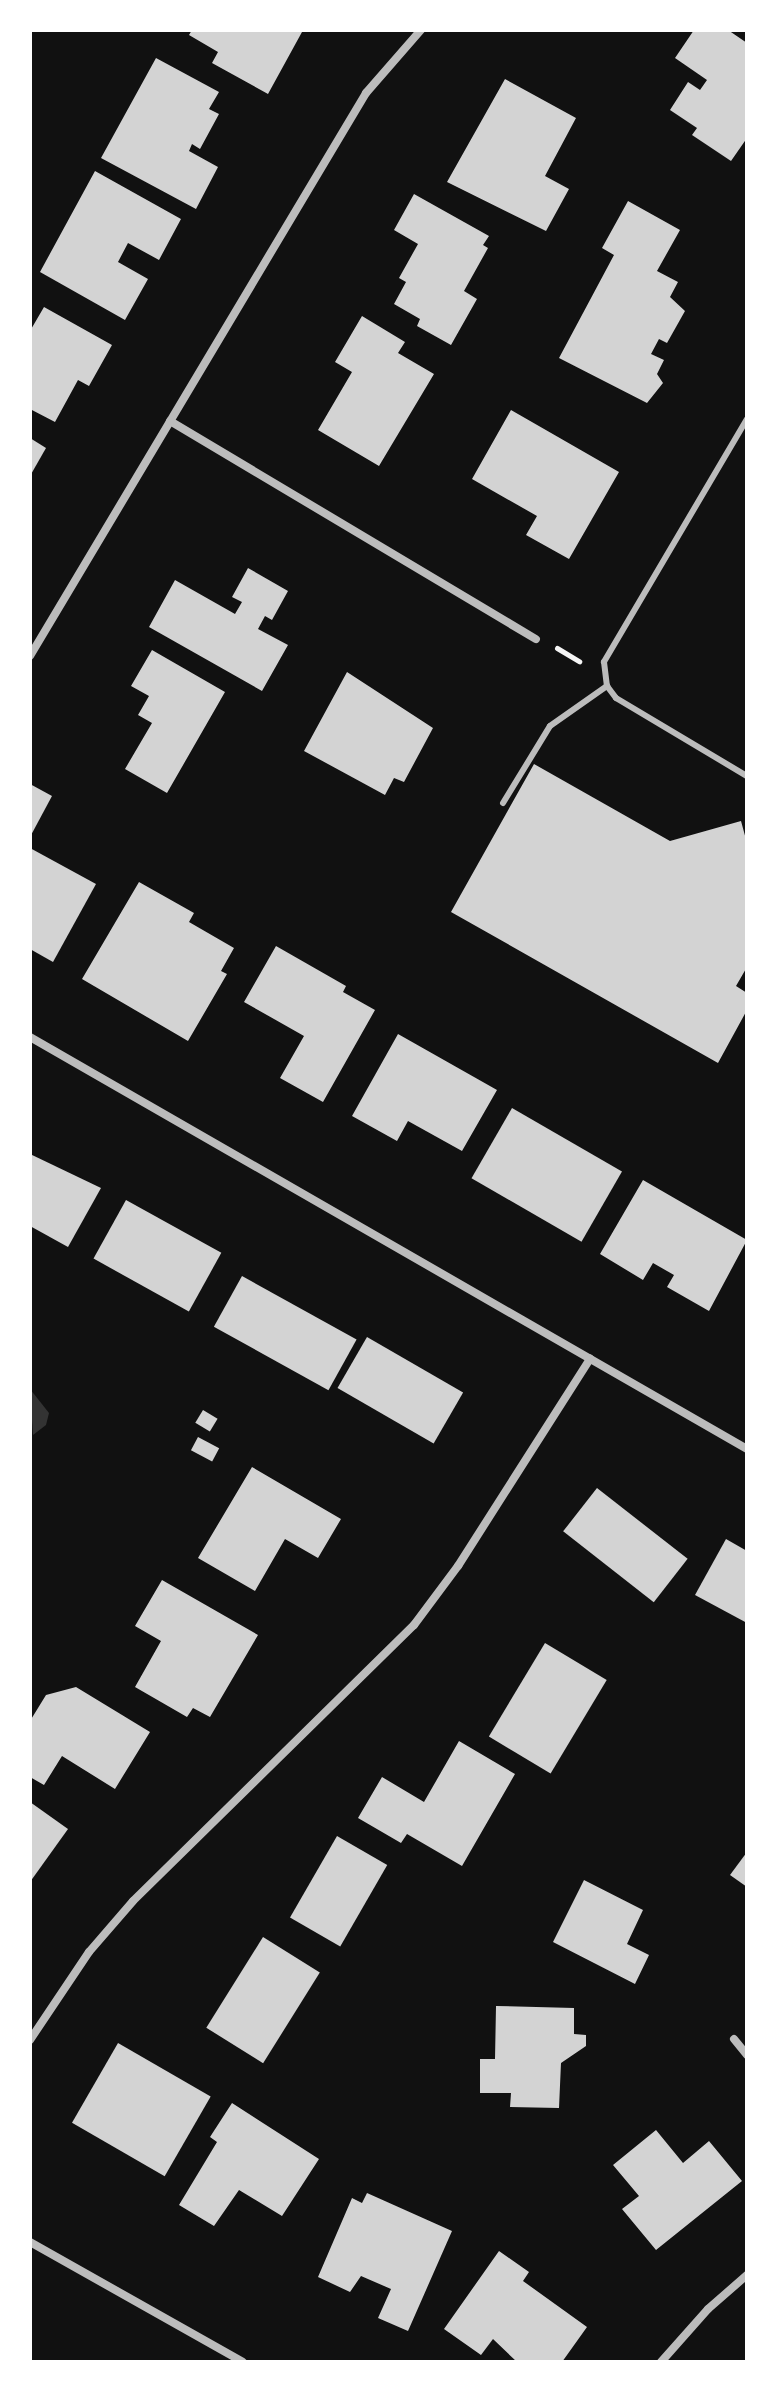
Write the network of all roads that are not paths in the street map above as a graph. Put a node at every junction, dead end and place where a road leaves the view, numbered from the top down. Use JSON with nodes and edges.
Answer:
{"nodes":[{"id":1,"x":421,"y":30,"type":"edge"},
{"id":2,"x":747,"y":419,"type":"edge"},
{"id":3,"x":170,"y":421,"type":"junction"},
{"id":4,"x":536,"y":639,"type":"road end"},
{"id":5,"x":30,"y":656,"type":"edge"},
{"id":6,"x":607,"y":686,"type":"junction"},
{"id":7,"x":747,"y":776,"type":"edge"},
{"id":8,"x":503,"y":803,"type":"dead end"},
{"id":9,"x":30,"y":1037,"type":"edge"},
{"id":10,"x":590,"y":1359,"type":"junction"},
{"id":11,"x":747,"y":1449,"type":"edge"},
{"id":12,"x":734,"y":2039,"type":"dead end"},
{"id":13,"x":30,"y":2040,"type":"edge"},
{"id":14,"x":747,"y":2055,"type":"edge"},
{"id":15,"x":30,"y":2242,"type":"edge"},
{"id":16,"x":747,"y":2275,"type":"edge"},
{"id":17,"x":243,"y":2362,"type":"edge"},
{"id":18,"x":661,"y":2362,"type":"edge"}],
"edges":[{"from":1,"to":3,"type":"street"},
{"from":2,"to":6,"type":"lane"},
{"from":3,"to":4,"type":"street"},
{"from":3,"to":5,"type":"street"},
{"from":6,"to":7,"type":"lane"},
{"from":6,"to":8,"type":"lane"},
{"from":9,"to":10,"type":"street"},
{"from":10,"to":11,"type":"street"},
{"from":10,"to":13,"type":"street"},
{"from":12,"to":14,"type":"street"},
{"from":15,"to":17,"type":"street"},
{"from":16,"to":18,"type":"street"}]}
